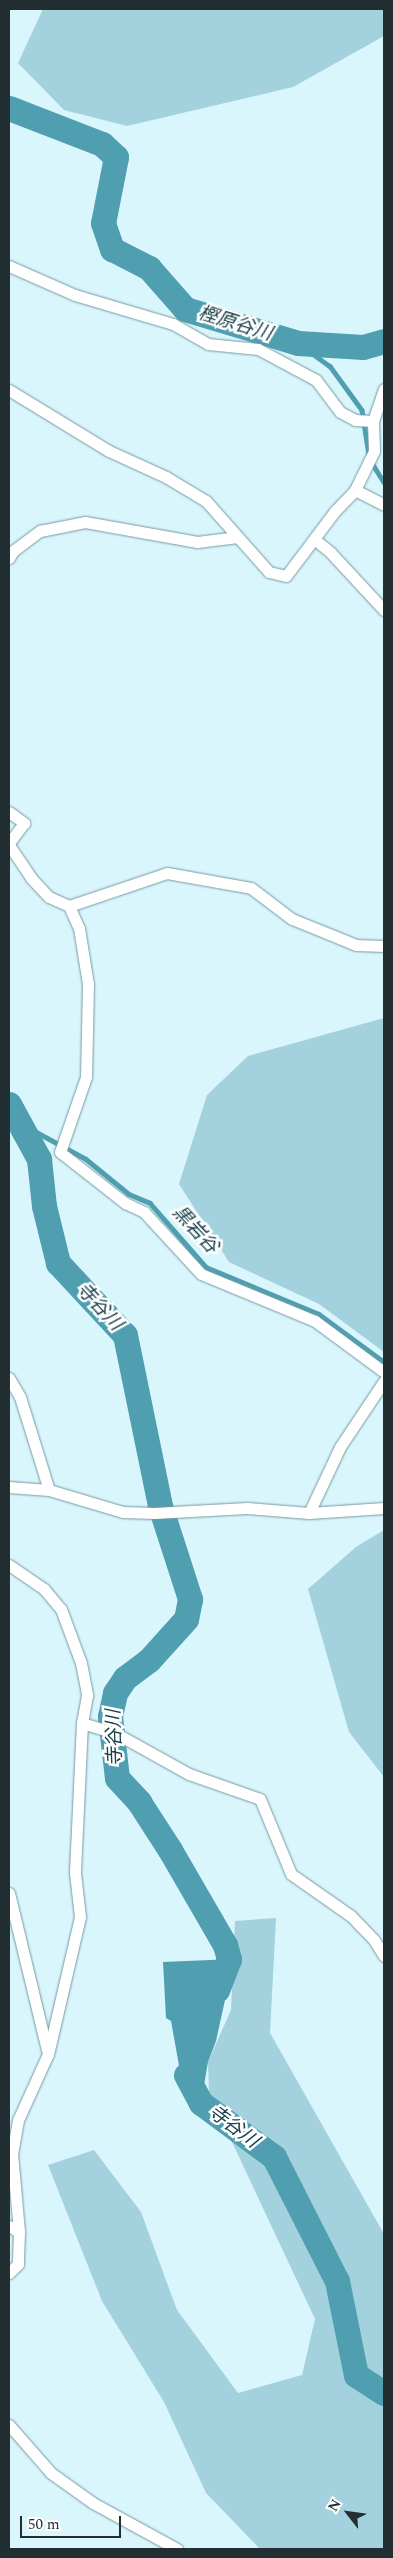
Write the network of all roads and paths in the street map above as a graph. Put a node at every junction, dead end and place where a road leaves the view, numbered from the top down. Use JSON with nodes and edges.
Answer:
{"nodes":[{"id":1,"x":9,"y":266,"type":"edge"},
{"id":2,"x":384,"y":389,"type":"edge"},
{"id":3,"x":9,"y":390,"type":"edge"},
{"id":4,"x":372,"y":422,"type":"junction"},
{"id":5,"x":355,"y":490,"type":"junction"},
{"id":6,"x":384,"y":505,"type":"edge"},
{"id":7,"x":238,"y":537,"type":"junction"},
{"id":8,"x":314,"y":539,"type":"junction"},
{"id":9,"x":9,"y":558,"type":"edge"},
{"id":10,"x":384,"y":610,"type":"edge"},
{"id":11,"x":9,"y":812,"type":"edge"},
{"id":12,"x":9,"y":844,"type":"edge"},
{"id":13,"x":69,"y":906,"type":"junction"},
{"id":14,"x":384,"y":946,"type":"edge"},
{"id":15,"x":384,"y":1372,"type":"edge"},
{"id":16,"x":9,"y":1378,"type":"edge"},
{"id":17,"x":384,"y":1381,"type":"edge"},
{"id":18,"x":9,"y":1487,"type":"edge"},
{"id":19,"x":49,"y":1490,"type":"junction"},
{"id":20,"x":384,"y":1508,"type":"edge"},
{"id":21,"x":309,"y":1513,"type":"junction"},
{"id":22,"x":9,"y":1565,"type":"edge"},
{"id":23,"x":82,"y":1723,"type":"junction"},
{"id":24,"x":9,"y":1893,"type":"edge"},
{"id":25,"x":384,"y":1956,"type":"edge"},
{"id":26,"x":48,"y":2054,"type":"junction"},
{"id":27,"x":9,"y":2226,"type":"edge"},
{"id":28,"x":19,"y":2232,"type":"junction"},
{"id":29,"x":9,"y":2273,"type":"edge"},
{"id":30,"x":9,"y":2425,"type":"edge"},
{"id":31,"x":177,"y":2549,"type":"edge"}],
"edges":[{"from":1,"to":4,"type":"street"},
{"from":2,"to":4,"type":"street"},
{"from":3,"to":7,"type":"street"},
{"from":4,"to":5,"type":"street"},
{"from":5,"to":6,"type":"street"},
{"from":5,"to":8,"type":"street"},
{"from":7,"to":8,"type":"street"},
{"from":7,"to":9,"type":"street"},
{"from":8,"to":10,"type":"street"},
{"from":11,"to":12,"type":"street"},
{"from":12,"to":13,"type":"street"},
{"from":13,"to":14,"type":"street"},
{"from":13,"to":15,"type":"street"},
{"from":16,"to":19,"type":"street"},
{"from":17,"to":21,"type":"street"},
{"from":18,"to":19,"type":"street"},
{"from":19,"to":21,"type":"street"},
{"from":20,"to":21,"type":"street"},
{"from":22,"to":23,"type":"street"},
{"from":23,"to":25,"type":"street"},
{"from":23,"to":26,"type":"street"},
{"from":24,"to":26,"type":"street"},
{"from":26,"to":28,"type":"street"},
{"from":27,"to":28,"type":"street"},
{"from":28,"to":29,"type":"street"},
{"from":30,"to":31,"type":"street"}]}
